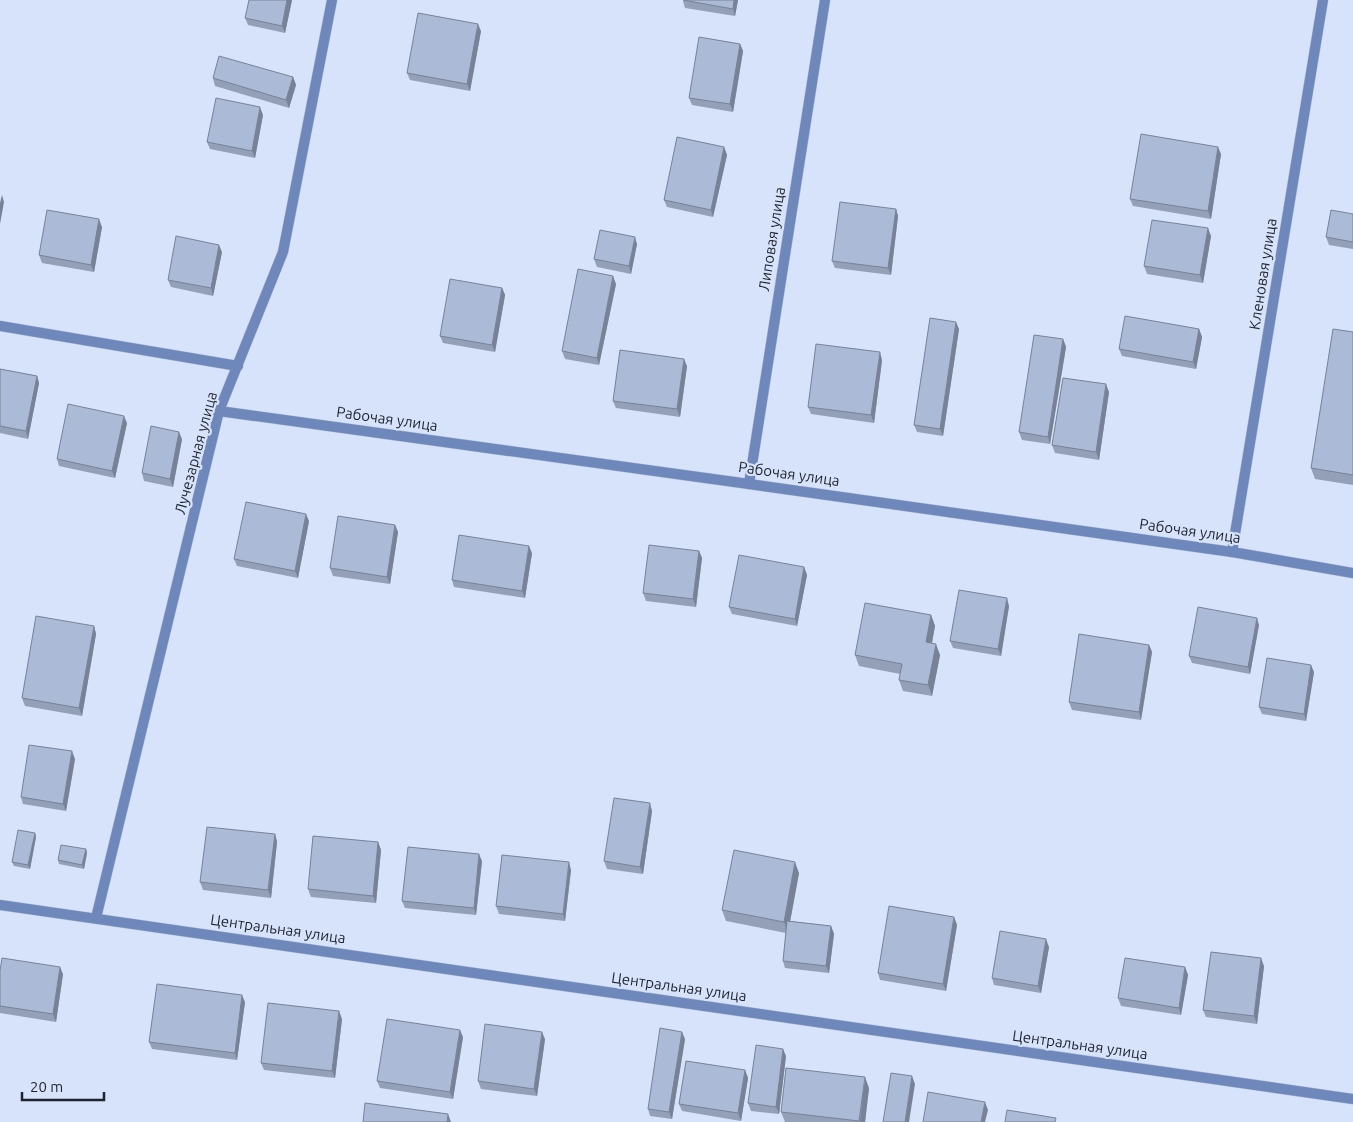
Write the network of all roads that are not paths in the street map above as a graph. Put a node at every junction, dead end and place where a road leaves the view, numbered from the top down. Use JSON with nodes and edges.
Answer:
{"nodes":[{"id":1,"x":332,"y":0,"type":"edge"},
{"id":2,"x":825,"y":0,"type":"edge"},
{"id":3,"x":1323,"y":0,"type":"edge"},
{"id":4,"x":0,"y":326,"type":"edge"},
{"id":5,"x":238,"y":366,"type":"junction"},
{"id":6,"x":219,"y":412,"type":"junction"},
{"id":7,"x":749,"y":484,"type":"junction"},
{"id":8,"x":1232,"y":552,"type":"junction"},
{"id":9,"x":1353,"y":573,"type":"edge"},
{"id":10,"x":0,"y":905,"type":"edge"},
{"id":11,"x":96,"y":918,"type":"junction"},
{"id":12,"x":1353,"y":1099,"type":"edge"}],
"edges":[{"from":1,"to":5,"type":"street","name":"Лучезарная улица"},
{"from":2,"to":7,"type":"street","name":"Липовая улица"},
{"from":3,"to":8,"type":"street","name":"Кленовая улица"},
{"from":4,"to":5,"type":"street"},
{"from":5,"to":6,"type":"street","name":"Лучезарная улица"},
{"from":6,"to":7,"type":"street","name":"Рабочая улица"},
{"from":6,"to":11,"type":"street","name":"Лучезарная улица"},
{"from":7,"to":8,"type":"street","name":"Рабочая улица"},
{"from":8,"to":9,"type":"street","name":"Рабочая улица"},
{"from":10,"to":11,"type":"street","name":"Центральная улица"},
{"from":11,"to":12,"type":"street","name":"Центральная улица"}]}
